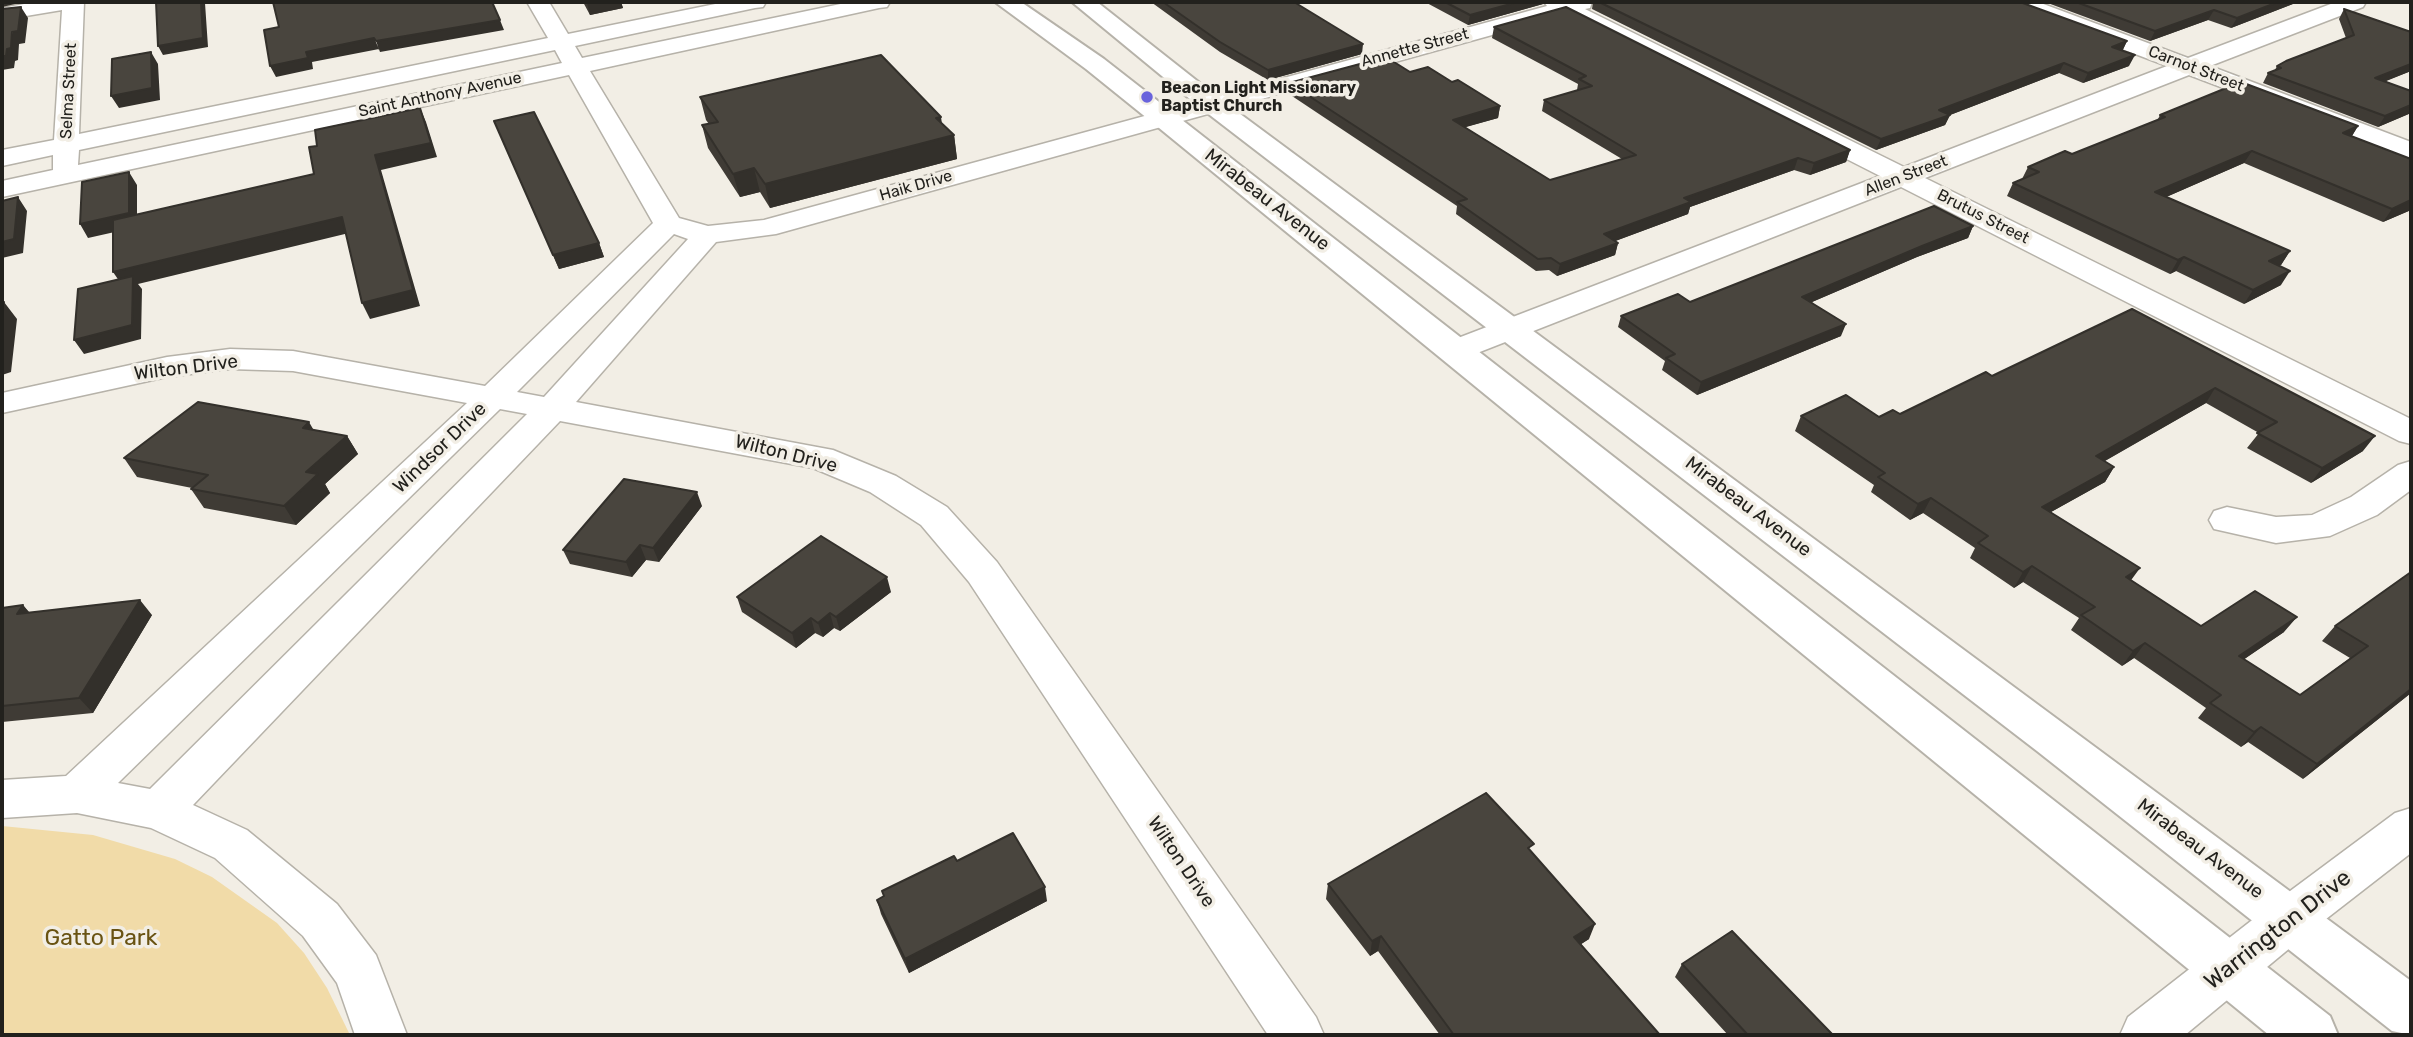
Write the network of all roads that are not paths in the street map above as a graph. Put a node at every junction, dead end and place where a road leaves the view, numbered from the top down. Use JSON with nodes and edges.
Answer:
{"nodes":[{"id":1,"x":71,"y":2,"type":"edge"},
{"id":2,"x":538,"y":2,"type":"edge"},
{"id":3,"x":755,"y":2,"type":"edge"},
{"id":4,"x":879,"y":2,"type":"edge"},
{"id":5,"x":1006,"y":2,"type":"edge"},
{"id":6,"x":1083,"y":2,"type":"edge"},
{"id":7,"x":2019,"y":2,"type":"edge"},
{"id":8,"x":2355,"y":2,"type":"edge"},
{"id":9,"x":1569,"y":4,"type":"edge"},
{"id":10,"x":2,"y":13,"type":"edge"},
{"id":11,"x":562,"y":41,"type":"junction"},
{"id":12,"x":576,"y":66,"type":"junction"},
{"id":13,"x":2188,"y":66,"type":"junction"},
{"id":14,"x":1211,"y":104,"type":"junction"},
{"id":15,"x":1162,"y":117,"type":"junction"},
{"id":16,"x":66,"y":144,"type":"junction"},
{"id":17,"x":2411,"y":151,"type":"edge"},
{"id":18,"x":2,"y":158,"type":"edge"},
{"id":19,"x":58,"y":177,"type":"junction"},
{"id":20,"x":1903,"y":177,"type":"junction"},
{"id":21,"x":2,"y":189,"type":"edge"},
{"id":22,"x":667,"y":224,"type":"junction"},
{"id":23,"x":708,"y":236,"type":"junction"},
{"id":24,"x":1512,"y":328,"type":"junction"},
{"id":25,"x":1456,"y":350,"type":"junction"},
{"id":26,"x":491,"y":399,"type":"junction"},
{"id":27,"x":2,"y":403,"type":"edge"},
{"id":28,"x":551,"y":410,"type":"junction"},
{"id":29,"x":2411,"y":433,"type":"edge"},
{"id":30,"x":2411,"y":473,"type":"edge"},
{"id":31,"x":2227,"y":520,"type":"dead end"},
{"id":32,"x":77,"y":794,"type":"junction"},
{"id":33,"x":2,"y":799,"type":"edge"},
{"id":34,"x":159,"y":810,"type":"junction"},
{"id":35,"x":2411,"y":827,"type":"edge"},
{"id":36,"x":2291,"y":918,"type":"junction"},
{"id":37,"x":2227,"y":970,"type":"junction"},
{"id":38,"x":2411,"y":1013,"type":"edge"},
{"id":39,"x":381,"y":1035,"type":"edge"},
{"id":40,"x":1298,"y":1035,"type":"edge"},
{"id":41,"x":2147,"y":1035,"type":"edge"},
{"id":42,"x":2311,"y":1035,"type":"edge"}],
"edges":[{"from":1,"to":10,"type":"street"},
{"from":1,"to":16,"type":"street","name":"Selma Street"},
{"from":2,"to":11,"type":"street"},
{"from":3,"to":11,"type":"street","name":"Saint Anthony Avenue"},
{"from":4,"to":12,"type":"street","name":"Saint Anthony Avenue"},
{"from":5,"to":15,"type":"street","name":"Mirabeau Avenue"},
{"from":6,"to":14,"type":"street","name":"Mirabeau Avenue"},
{"from":7,"to":13,"type":"street","name":"Carnot Street"},
{"from":8,"to":13,"type":"street","name":"Allen Street"},
{"from":9,"to":14,"type":"street","name":"Annette Street"},
{"from":9,"to":20,"type":"street","name":"Brutus Street"},
{"from":11,"to":12,"type":"street"},
{"from":11,"to":16,"type":"street","name":"Saint Anthony Avenue"},
{"from":12,"to":19,"type":"street","name":"Saint Anthony Avenue"},
{"from":12,"to":22,"type":"street"},
{"from":13,"to":17,"type":"street","name":"Carnot Street"},
{"from":13,"to":20,"type":"street","name":"Allen Street"},
{"from":14,"to":15,"type":"street","name":"Annette Street"},
{"from":14,"to":24,"type":"street","name":"Mirabeau Avenue"},
{"from":15,"to":23,"type":"street","name":"Haik Drive"},
{"from":15,"to":25,"type":"street","name":"Mirabeau Avenue"},
{"from":16,"to":18,"type":"street","name":"Saint Anthony Avenue"},
{"from":16,"to":19,"type":"street","name":"Selma Street"},
{"from":19,"to":21,"type":"street","name":"Saint Anthony Avenue"},
{"from":20,"to":24,"type":"street","name":"Allen Street"},
{"from":20,"to":29,"type":"street","name":"Brutus Street"},
{"from":22,"to":23,"type":"street","name":"Haik Drive"},
{"from":22,"to":26,"type":"street","name":"Windsor Drive"},
{"from":23,"to":28,"type":"street"},
{"from":24,"to":25,"type":"street","name":"Allen Street"},
{"from":24,"to":36,"type":"street","name":"Mirabeau Avenue"},
{"from":25,"to":37,"type":"street","name":"Mirabeau Avenue"},
{"from":26,"to":27,"type":"street","name":"Wilton Drive"},
{"from":26,"to":28,"type":"street","name":"Wilton Drive"},
{"from":26,"to":32,"type":"street","name":"Windsor Drive"},
{"from":28,"to":34,"type":"street"},
{"from":28,"to":40,"type":"street","name":"Wilton Drive"},
{"from":30,"to":31,"type":"street"},
{"from":32,"to":33,"type":"street"},
{"from":32,"to":34,"type":"street"},
{"from":34,"to":39,"type":"street"},
{"from":35,"to":36,"type":"street","name":"Warrington Drive"},
{"from":36,"to":37,"type":"street","name":"Warrington Drive"},
{"from":36,"to":38,"type":"street","name":"Mirabeau Avenue"},
{"from":37,"to":41,"type":"street","name":"Warrington Drive"},
{"from":37,"to":42,"type":"street","name":"Mirabeau Avenue"}]}
